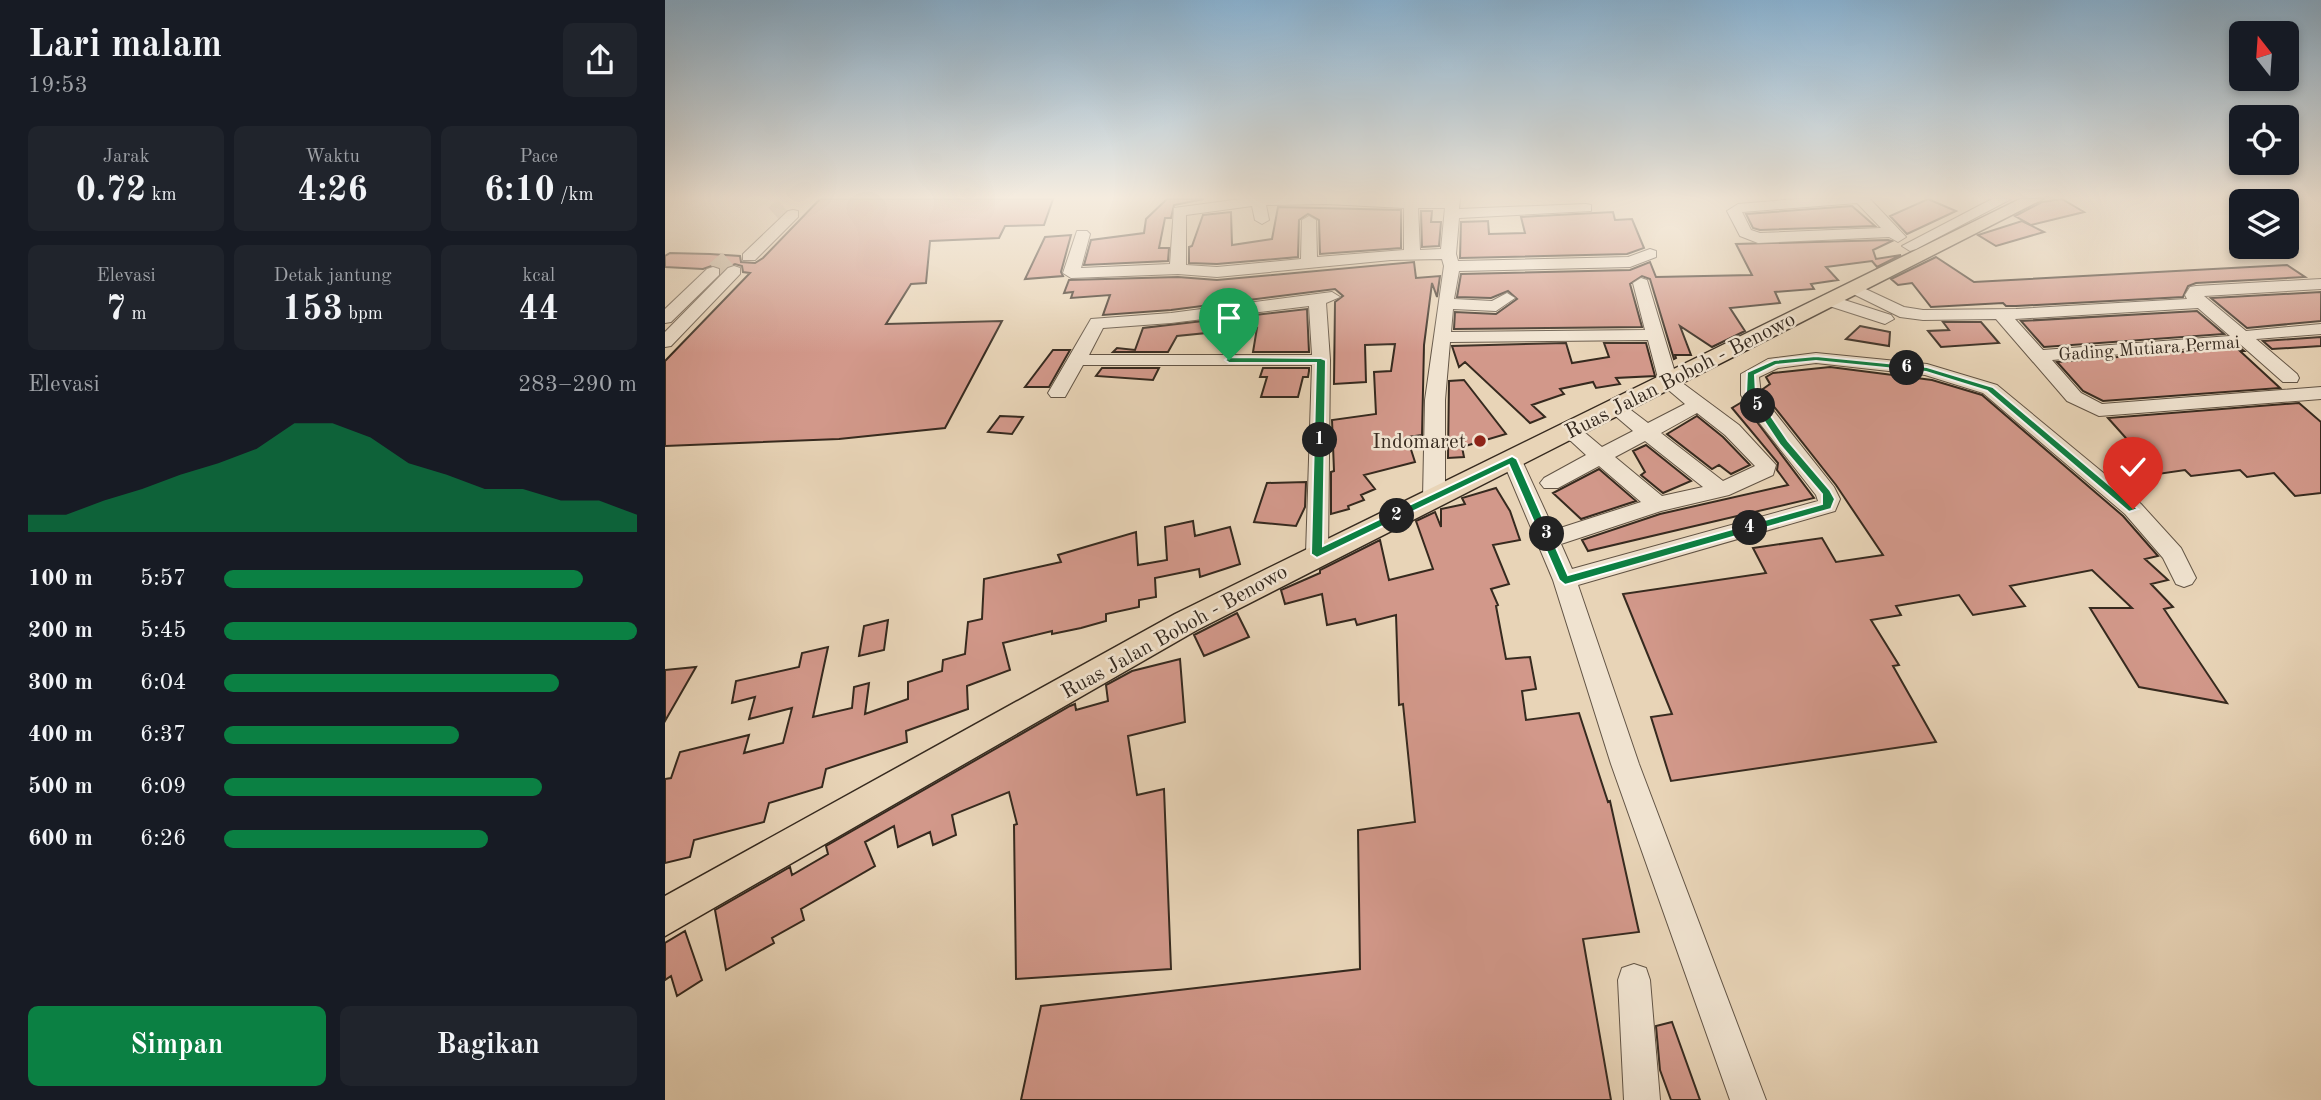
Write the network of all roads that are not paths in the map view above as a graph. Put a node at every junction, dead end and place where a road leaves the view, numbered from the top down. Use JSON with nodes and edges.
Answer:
{"nodes":[{"id":1,"x":742,"y":250,"type":"edge"},
{"id":2,"x":756,"y":250,"type":"edge"},
{"id":3,"x":1077,"y":250,"type":"edge"},
{"id":4,"x":1178,"y":250,"type":"edge"},
{"id":5,"x":1309,"y":250,"type":"edge"},
{"id":6,"x":1412,"y":250,"type":"edge"},
{"id":7,"x":1450,"y":250,"type":"edge"},
{"id":8,"x":1915,"y":250,"type":"edge"},
{"id":9,"x":1650,"y":254,"type":"dead end"},
{"id":10,"x":1412,"y":255,"type":"junction"},
{"id":11,"x":749,"y":257,"type":"tunnel mouth"},
{"id":12,"x":1450,"y":260,"type":"junction"},
{"id":13,"x":1309,"y":262,"type":"junction"},
{"id":14,"x":1178,"y":269,"type":"junction"},
{"id":15,"x":715,"y":270,"type":"tunnel mouth"},
{"id":16,"x":1641,"y":283,"type":"dead end"},
{"id":17,"x":2321,"y":284,"type":"edge"},
{"id":18,"x":2302,"y":285,"type":"junction"},
{"id":19,"x":1840,"y":295,"type":"junction"},
{"id":20,"x":1507,"y":298,"type":"dead end"},
{"id":21,"x":2321,"y":299,"type":"edge"},
{"id":22,"x":2202,"y":303,"type":"junction"},
{"id":23,"x":1445,"y":304,"type":"junction"},
{"id":24,"x":693,"y":314,"type":"junction"},
{"id":25,"x":667,"y":316,"type":"edge"},
{"id":26,"x":2008,"y":317,"type":"junction"},
{"id":27,"x":1909,"y":319,"type":"junction"},
{"id":28,"x":2321,"y":329,"type":"edge"},
{"id":29,"x":1657,"y":335,"type":"junction"},
{"id":30,"x":1442,"y":337,"type":"junction"},
{"id":31,"x":2244,"y":338,"type":"junction"},
{"id":32,"x":665,"y":342,"type":"edge"},
{"id":33,"x":2038,"y":356,"type":"junction"},
{"id":34,"x":1077,"y":360,"type":"junction"},
{"id":35,"x":1321,"y":360,"type":"junction"},
{"id":36,"x":2290,"y":378,"type":"dead end"},
{"id":37,"x":1668,"y":382,"type":"junction"},
{"id":38,"x":1058,"y":393,"type":"dead end"},
{"id":39,"x":2319,"y":395,"type":"edge"},
{"id":40,"x":1699,"y":404,"type":"junction"},
{"id":41,"x":1616,"y":408,"type":"junction"},
{"id":42,"x":1570,"y":431,"type":"junction"},
{"id":43,"x":1648,"y":432,"type":"junction"},
{"id":44,"x":1602,"y":457,"type":"junction"},
{"id":45,"x":1512,"y":459,"type":"junction"},
{"id":46,"x":1551,"y":483,"type":"dead end"},
{"id":47,"x":1721,"y":490,"type":"junction"},
{"id":48,"x":1434,"y":498,"type":"junction"},
{"id":49,"x":1658,"y":504,"type":"junction"},
{"id":50,"x":1549,"y":540,"type":"junction"},
{"id":51,"x":1317,"y":554,"type":"junction"},
{"id":52,"x":2184,"y":578,"type":"dead end"},
{"id":53,"x":1565,"y":580,"type":"junction"},
{"id":54,"x":665,"y":917,"type":"edge"},
{"id":55,"x":1634,"y":980,"type":"dead end"},
{"id":56,"x":1642,"y":1100,"type":"edge"},
{"id":57,"x":1748,"y":1100,"type":"edge"}],
"edges":[{"from":1,"to":24,"type":"street"},
{"from":2,"to":11,"type":"street"},
{"from":3,"to":14,"type":"street"},
{"from":4,"to":14,"type":"street"},
{"from":5,"to":13,"type":"street"},
{"from":6,"to":10,"type":"street"},
{"from":7,"to":12,"type":"street"},
{"from":8,"to":19,"type":"main road","name":"Ruas Jalan Boboh - Benowo"},
{"from":9,"to":12,"type":"street"},
{"from":10,"to":12,"type":"street"},
{"from":10,"to":13,"type":"street"},
{"from":12,"to":23,"type":"street"},
{"from":13,"to":14,"type":"street"},
{"from":15,"to":25,"type":"street"},
{"from":16,"to":29,"type":"street"},
{"from":17,"to":18,"type":"street"},
{"from":18,"to":21,"type":"street"},
{"from":18,"to":22,"type":"street"},
{"from":19,"to":27,"type":"street","name":"Gading Mutiara Permai"},
{"from":19,"to":27,"type":"street","name":"Gading Mutiara Permai"},
{"from":19,"to":37,"type":"main road","name":"Ruas Jalan Boboh - Benowo"},
{"from":20,"to":23,"type":"street"},
{"from":22,"to":26,"type":"street","name":"Gading Mutiara Permai"},
{"from":22,"to":31,"type":"street"},
{"from":23,"to":30,"type":"street"},
{"from":24,"to":25,"type":"street"},
{"from":24,"to":32,"type":"street"},
{"from":26,"to":27,"type":"street","name":"Gading Mutiara Permai"},
{"from":26,"to":33,"type":"street","name":"Gading Mutiara Permai"},
{"from":28,"to":31,"type":"street"},
{"from":29,"to":30,"type":"street"},
{"from":29,"to":37,"type":"street"},
{"from":30,"to":48,"type":"street"},
{"from":31,"to":33,"type":"street","name":"Gading Mutiara Permai"},
{"from":31,"to":36,"type":"street","name":"Gading Mutiara Permai"},
{"from":33,"to":39,"type":"street","name":"Gading Mutiara Permai"},
{"from":34,"to":35,"type":"street"},
{"from":34,"to":35,"type":"street"},
{"from":34,"to":38,"type":"street"},
{"from":35,"to":51,"type":"street"},
{"from":37,"to":40,"type":"street"},
{"from":37,"to":41,"type":"main road","name":"Ruas Jalan Boboh - Benowo"},
{"from":40,"to":43,"type":"street"},
{"from":40,"to":47,"type":"street"},
{"from":41,"to":42,"type":"main road","name":"Ruas Jalan Boboh - Benowo"},
{"from":41,"to":43,"type":"street"},
{"from":42,"to":44,"type":"street"},
{"from":42,"to":45,"type":"main road","name":"Ruas Jalan Boboh - Benowo"},
{"from":43,"to":44,"type":"street"},
{"from":43,"to":47,"type":"street"},
{"from":44,"to":46,"type":"street"},
{"from":44,"to":49,"type":"street"},
{"from":45,"to":48,"type":"main road","name":"Ruas Jalan Boboh - Benowo"},
{"from":45,"to":50,"type":"street"},
{"from":47,"to":49,"type":"street"},
{"from":48,"to":51,"type":"main road","name":"Ruas Jalan Boboh - Benowo"},
{"from":49,"to":50,"type":"street"},
{"from":50,"to":53,"type":"street"},
{"from":51,"to":54,"type":"main road","name":"Ruas Jalan Boboh - Benowo"},
{"from":52,"to":53,"type":"street"},
{"from":53,"to":57,"type":"street"},
{"from":55,"to":56,"type":"street"}]}
